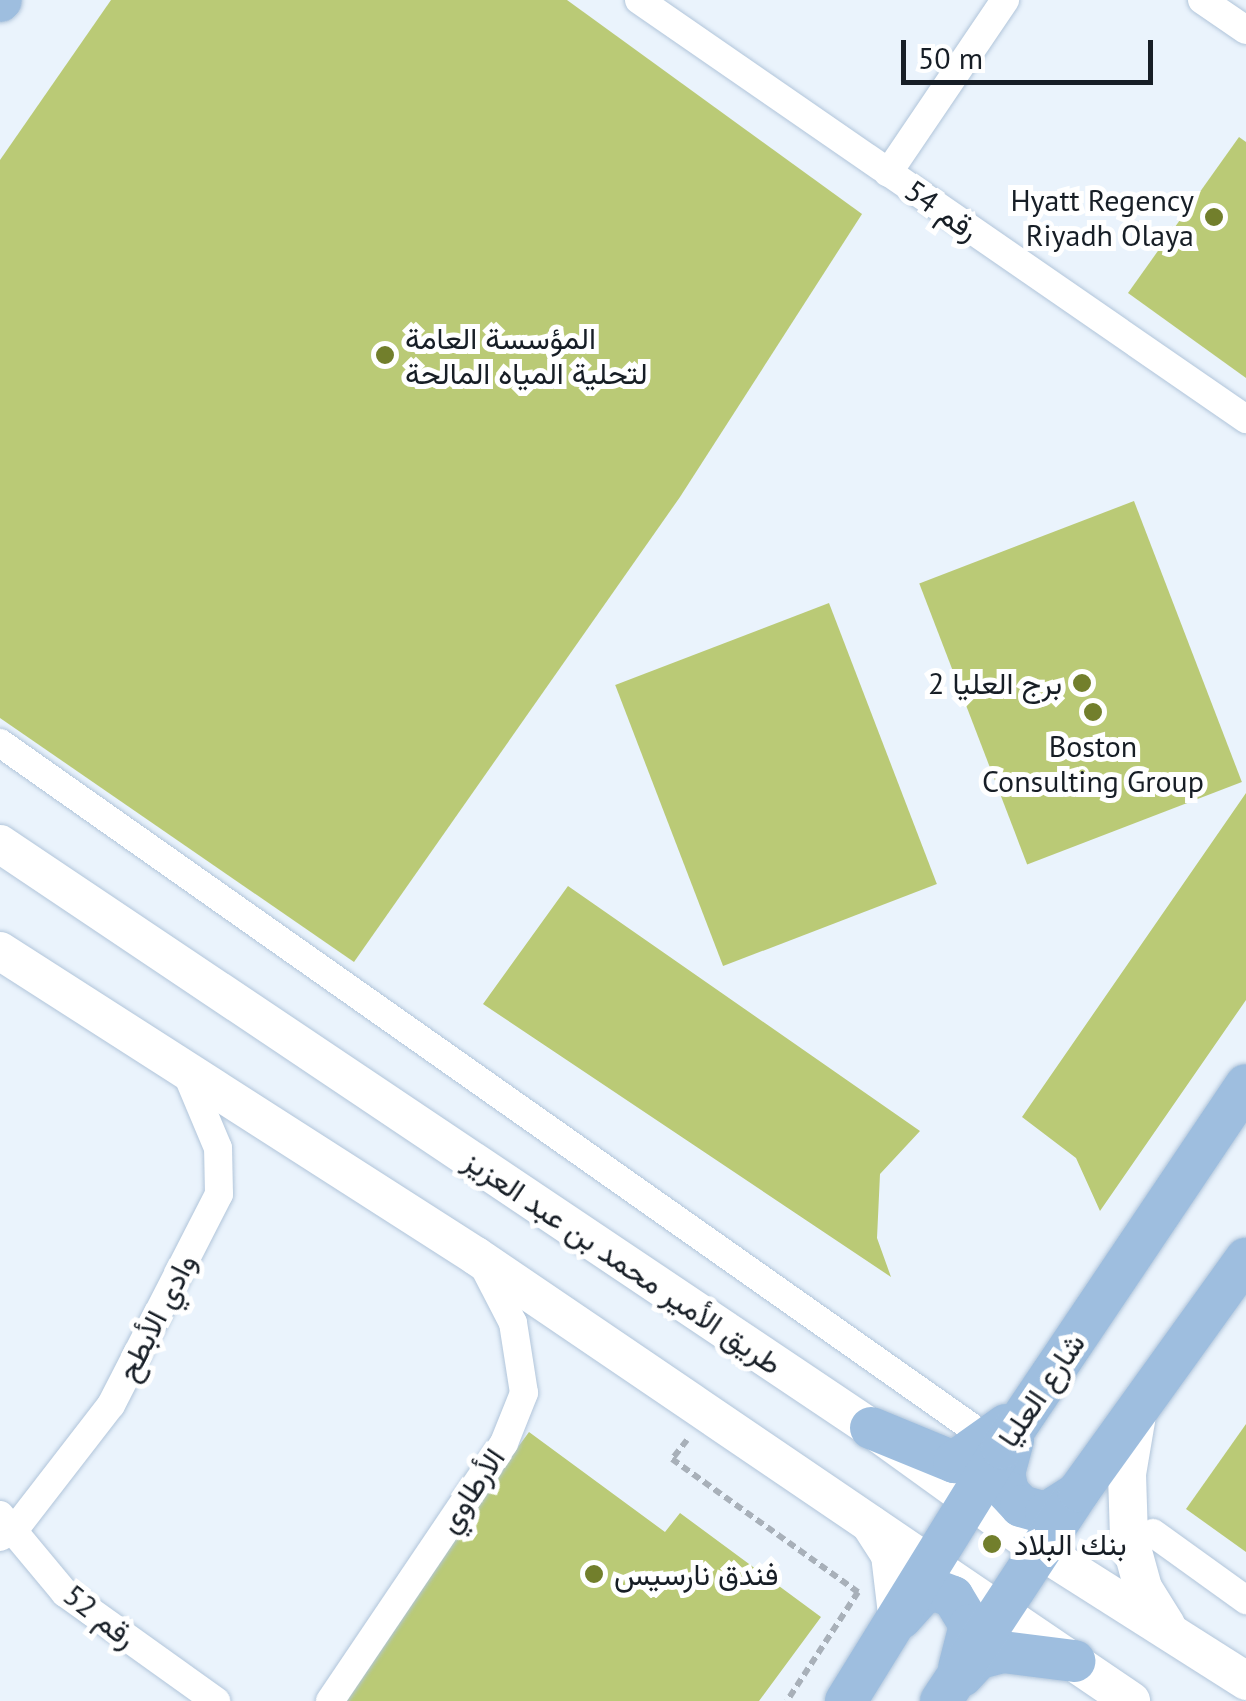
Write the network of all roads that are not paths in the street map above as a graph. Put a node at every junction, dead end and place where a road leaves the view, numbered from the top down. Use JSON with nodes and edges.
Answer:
{"nodes":[{"id":1,"x":638,"y":0,"type":"edge"},
{"id":2,"x":1006,"y":0,"type":"edge"},
{"id":3,"x":1202,"y":0,"type":"edge"},
{"id":4,"x":1246,"y":30,"type":"edge"},
{"id":5,"x":888,"y":173,"type":"junction"},
{"id":6,"x":1246,"y":420,"type":"edge"},
{"id":7,"x":0,"y":743,"type":"edge"},
{"id":8,"x":0,"y":844,"type":"edge"},
{"id":9,"x":6,"y":959,"type":"edge"},
{"id":10,"x":183,"y":1066,"type":"junction"},
{"id":11,"x":1246,"y":1085,"type":"edge"},
{"id":12,"x":1246,"y":1259,"type":"edge"},
{"id":13,"x":480,"y":1260,"type":"junction"},
{"id":14,"x":1138,"y":1406,"type":"junction"},
{"id":15,"x":1019,"y":1415,"type":"junction"},
{"id":16,"x":871,"y":1428,"type":"junction"},
{"id":17,"x":933,"y":1472,"type":"junction"},
{"id":18,"x":1076,"y":1494,"type":"junction"},
{"id":19,"x":972,"y":1500,"type":"junction"},
{"id":20,"x":863,"y":1514,"type":"junction"},
{"id":21,"x":5,"y":1527,"type":"edge"},
{"id":22,"x":1153,"y":1533,"type":"dead end"},
{"id":23,"x":1043,"y":1552,"type":"junction"},
{"id":24,"x":932,"y":1563,"type":"junction"},
{"id":25,"x":1109,"y":1594,"type":"junction"},
{"id":26,"x":1246,"y":1600,"type":"edge"},
{"id":27,"x":1002,"y":1616,"type":"junction"},
{"id":28,"x":898,"y":1622,"type":"junction"},
{"id":29,"x":1167,"y":1627,"type":"junction"},
{"id":30,"x":1070,"y":1658,"type":"junction"},
{"id":31,"x":1246,"y":1681,"type":"edge"},
{"id":32,"x":948,"y":1692,"type":"edge"},
{"id":33,"x":216,"y":1701,"type":"edge"},
{"id":34,"x":330,"y":1701,"type":"edge"},
{"id":35,"x":846,"y":1701,"type":"edge"},
{"id":36,"x":1131,"y":1701,"type":"edge"}],
"edges":[{"from":1,"to":5,"type":"street","name":"رقم 54"},
{"from":2,"to":5,"type":"street"},
{"from":3,"to":4,"type":"street"},
{"from":5,"to":6,"type":"street","name":"رقم 54"},
{"from":7,"to":15,"type":"street"},
{"from":8,"to":16,"type":"main road","name":"طريق الأمير محمد بن عبد العزيز"},
{"from":9,"to":10,"type":"main road"},
{"from":10,"to":13,"type":"main road"},
{"from":10,"to":21,"type":"street","name":"وادي الأبطح"},
{"from":11,"to":15,"type":"main road","name":"شارع العليا"},
{"from":12,"to":14,"type":"main road"},
{"from":13,"to":20,"type":"main road"},
{"from":13,"to":34,"type":"street","name":"الأرطاوي"},
{"from":14,"to":18,"type":"main road"},
{"from":14,"to":29,"type":"main road"},
{"from":15,"to":16,"type":"main road"},
{"from":15,"to":18,"type":"main road"},
{"from":15,"to":19,"type":"main road","name":"شارع العليا"},
{"from":16,"to":17,"type":"main road","name":"طريق الأمير محمد بن عبد العزيز"},
{"from":17,"to":19,"type":"main road","name":"طريق الأمير محمد بن عبد العزيز"},
{"from":17,"to":20,"type":"main road"},
{"from":18,"to":23,"type":"main road"},
{"from":19,"to":23,"type":"main road","name":"طريق الأمير محمد بن عبد العزيز"},
{"from":19,"to":24,"type":"main road","name":"شارع العليا"},
{"from":20,"to":24,"type":"main road"},
{"from":20,"to":28,"type":"main road"},
{"from":21,"to":33,"type":"street","name":"رقم 52"},
{"from":22,"to":26,"type":"street"},
{"from":23,"to":25,"type":"main road","name":"طريق الأمير محمد بن عبد العزيز"},
{"from":23,"to":27,"type":"main road"},
{"from":24,"to":27,"type":"main road"},
{"from":24,"to":28,"type":"main road","name":"شارع العليا"},
{"from":25,"to":29,"type":"main road","name":"طريق الأمير محمد بن عبد العزيز"},
{"from":25,"to":30,"type":"main road"},
{"from":27,"to":30,"type":"main road"},
{"from":27,"to":32,"type":"main road"},
{"from":28,"to":32,"type":"main road"},
{"from":28,"to":35,"type":"main road","name":"شارع العليا"},
{"from":29,"to":31,"type":"main road","name":"طريق الأمير محمد بن عبد العزيز"},
{"from":30,"to":32,"type":"main road"},
{"from":30,"to":36,"type":"main road"}]}
